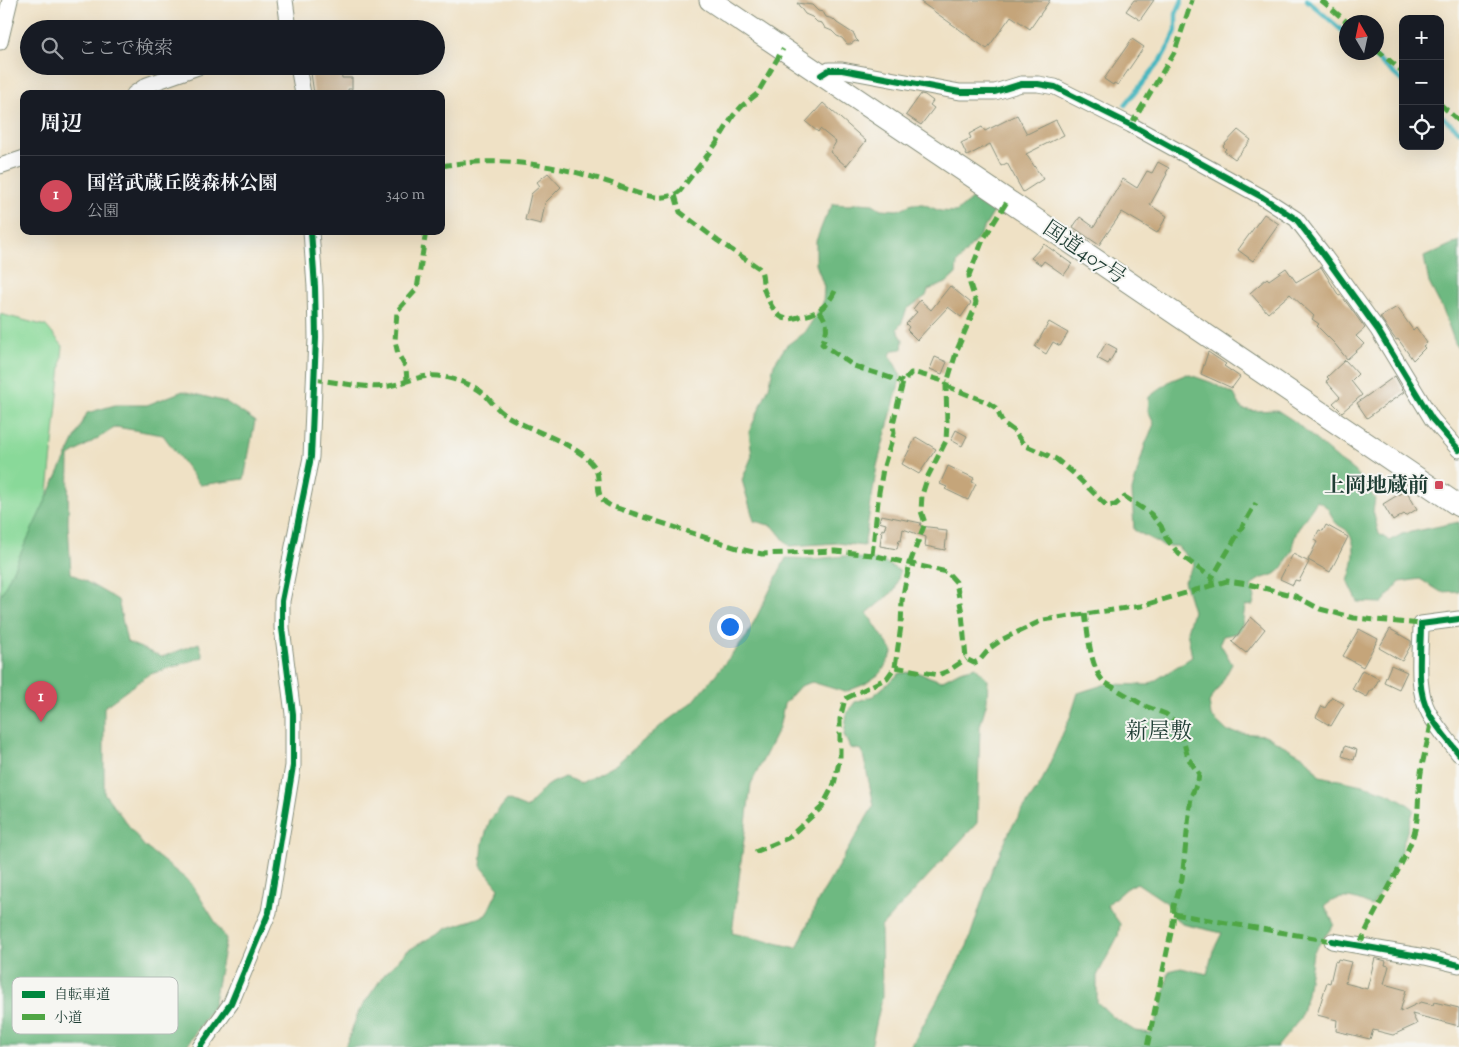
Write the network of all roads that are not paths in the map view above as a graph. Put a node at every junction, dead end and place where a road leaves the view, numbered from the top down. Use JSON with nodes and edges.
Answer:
{"nodes":[{"id":1,"x":10,"y":0,"type":"edge"},
{"id":2,"x":285,"y":0,"type":"edge"},
{"id":3,"x":710,"y":0,"type":"edge"},
{"id":4,"x":288,"y":20,"type":"edge"},
{"id":5,"x":0,"y":42,"type":"edge"},
{"id":6,"x":175,"y":75,"type":"edge"},
{"id":7,"x":300,"y":75,"type":"edge"},
{"id":8,"x":821,"y":75,"type":"junction"},
{"id":9,"x":140,"y":90,"type":"edge"},
{"id":10,"x":302,"y":90,"type":"edge"},
{"id":11,"x":20,"y":159,"type":"edge"},
{"id":12,"x":0,"y":166,"type":"edge"},
{"id":13,"x":311,"y":235,"type":"edge"},
{"id":14,"x":1459,"y":450,"type":"edge"},
{"id":15,"x":1459,"y":506,"type":"edge"},
{"id":16,"x":1459,"y":619,"type":"edge"},
{"id":17,"x":1459,"y":754,"type":"edge"},
{"id":18,"x":1332,"y":941,"type":"dead end"},
{"id":19,"x":1459,"y":965,"type":"edge"},
{"id":20,"x":200,"y":1047,"type":"edge"}],
"edges":[{"from":1,"to":5,"type":"street"},
{"from":2,"to":4,"type":"street"},
{"from":3,"to":8,"type":"highway","name":"国道407号"},
{"from":6,"to":9,"type":"street"},
{"from":7,"to":10,"type":"street"},
{"from":8,"to":14,"type":"street"},
{"from":8,"to":15,"type":"highway","name":"国道407号"},
{"from":11,"to":12,"type":"street"},
{"from":13,"to":20,"type":"street"},
{"from":16,"to":17,"type":"street"},
{"from":18,"to":19,"type":"street"}]}
